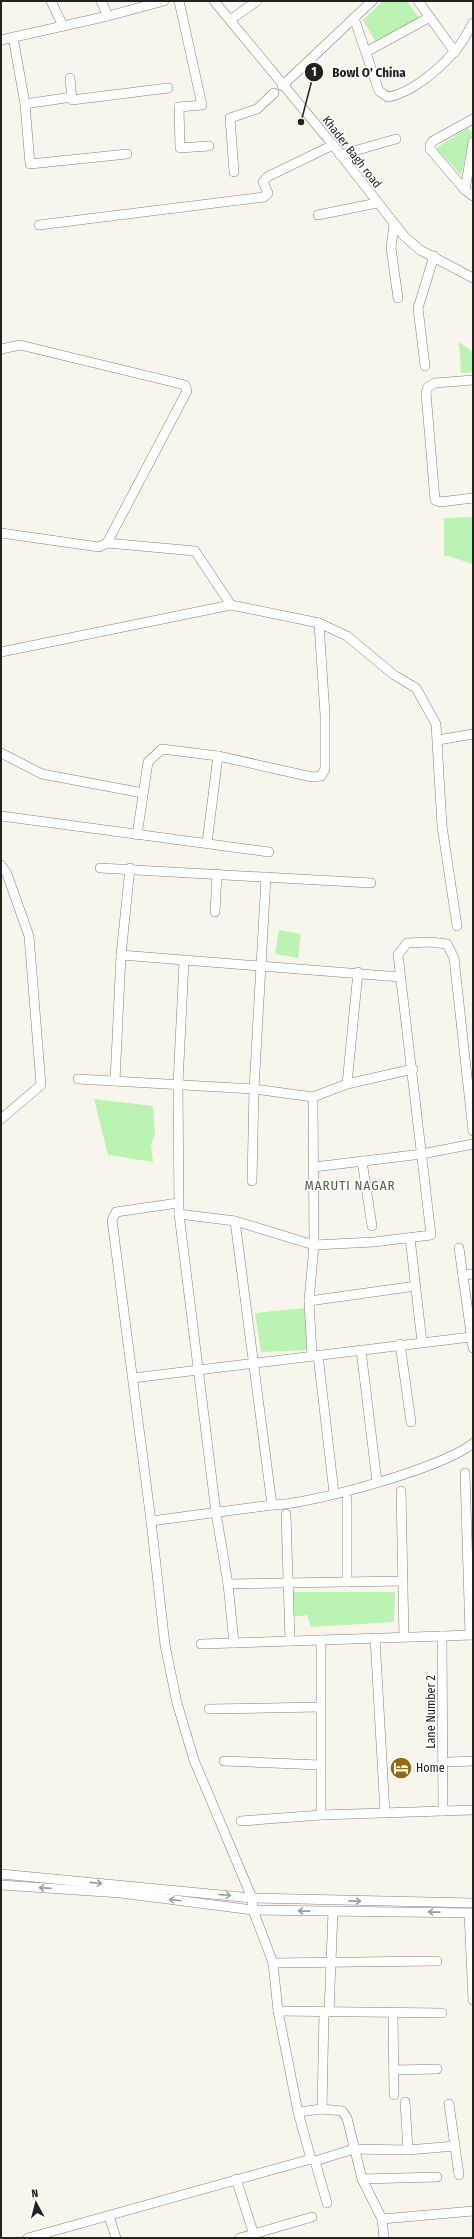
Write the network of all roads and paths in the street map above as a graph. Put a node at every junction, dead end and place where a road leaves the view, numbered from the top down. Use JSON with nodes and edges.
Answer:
{"nodes":[{"id":1,"x":51,"y":1,"type":"edge"},
{"id":2,"x":101,"y":1,"type":"edge"},
{"id":3,"x":164,"y":1,"type":"edge"},
{"id":4,"x":179,"y":1,"type":"edge"},
{"id":5,"x":214,"y":1,"type":"edge"},
{"id":6,"x":257,"y":1,"type":"edge"},
{"id":7,"x":372,"y":1,"type":"edge"},
{"id":8,"x":418,"y":1,"type":"edge"},
{"id":9,"x":108,"y":16,"type":"junction"},
{"id":10,"x":430,"y":17,"type":"junction"},
{"id":11,"x":354,"y":18,"type":"junction"},
{"id":12,"x":230,"y":20,"type":"junction"},
{"id":13,"x":473,"y":24,"type":"edge"},
{"id":14,"x":63,"y":26,"type":"junction"},
{"id":15,"x":13,"y":37,"type":"junction"},
{"id":16,"x":1,"y":40,"type":"edge"},
{"id":17,"x":366,"y":52,"type":"junction"},
{"id":18,"x":455,"y":52,"type":"junction"},
{"id":19,"x":70,"y":78,"type":"dead end"},
{"id":20,"x":282,"y":86,"type":"junction"},
{"id":21,"x":168,"y":88,"type":"dead end"},
{"id":22,"x":274,"y":93,"type":"dead end"},
{"id":23,"x":72,"y":97,"type":"junction"},
{"id":24,"x":25,"y":104,"type":"junction"},
{"id":25,"x":473,"y":119,"type":"edge"},
{"id":26,"x":396,"y":139,"type":"dead end"},
{"id":27,"x":473,"y":142,"type":"edge"},
{"id":28,"x":333,"y":145,"type":"junction"},
{"id":29,"x":209,"y":146,"type":"dead end"},
{"id":30,"x":127,"y":154,"type":"dead end"},
{"id":31,"x":340,"y":155,"type":"junction"},
{"id":32,"x":234,"y":172,"type":"dead end"},
{"id":33,"x":469,"y":193,"type":"edge"},
{"id":34,"x":377,"y":203,"type":"junction"},
{"id":35,"x":318,"y":215,"type":"dead end"},
{"id":36,"x":394,"y":224,"type":"junction"},
{"id":37,"x":39,"y":226,"type":"dead end"},
{"id":38,"x":434,"y":256,"type":"junction"},
{"id":39,"x":472,"y":276,"type":"edge"},
{"id":40,"x":398,"y":298,"type":"dead end"},
{"id":41,"x":1,"y":349,"type":"edge"},
{"id":42,"x":425,"y":366,"type":"dead end"},
{"id":43,"x":473,"y":380,"type":"edge"},
{"id":44,"x":473,"y":498,"type":"edge"},
{"id":45,"x":1,"y":533,"type":"edge"},
{"id":46,"x":107,"y":543,"type":"junction"},
{"id":47,"x":232,"y":605,"type":"junction"},
{"id":48,"x":319,"y":623,"type":"junction"},
{"id":49,"x":1,"y":652,"type":"edge"},
{"id":50,"x":473,"y":734,"type":"edge"},
{"id":51,"x":438,"y":740,"type":"junction"},
{"id":52,"x":1,"y":753,"type":"edge"},
{"id":53,"x":218,"y":756,"type":"junction"},
{"id":54,"x":143,"y":793,"type":"junction"},
{"id":55,"x":1,"y":816,"type":"edge"},
{"id":56,"x":137,"y":836,"type":"junction"},
{"id":57,"x":207,"y":843,"type":"junction"},
{"id":58,"x":270,"y":852,"type":"dead end"},
{"id":59,"x":1,"y":865,"type":"edge"},
{"id":60,"x":100,"y":868,"type":"dead end"},
{"id":61,"x":130,"y":868,"type":"junction"},
{"id":62,"x":217,"y":874,"type":"junction"},
{"id":63,"x":266,"y":877,"type":"junction"},
{"id":64,"x":371,"y":883,"type":"dead end"},
{"id":65,"x":215,"y":912,"type":"dead end"},
{"id":66,"x":457,"y":926,"type":"dead end"},
{"id":67,"x":121,"y":955,"type":"junction"},
{"id":68,"x":184,"y":961,"type":"junction"},
{"id":69,"x":261,"y":966,"type":"junction"},
{"id":70,"x":358,"y":972,"type":"junction"},
{"id":71,"x":400,"y":977,"type":"junction"},
{"id":72,"x":413,"y":1069,"type":"junction"},
{"id":73,"x":78,"y":1079,"type":"dead end"},
{"id":74,"x":114,"y":1081,"type":"junction"},
{"id":75,"x":178,"y":1084,"type":"junction"},
{"id":76,"x":346,"y":1084,"type":"junction"},
{"id":77,"x":254,"y":1089,"type":"junction"},
{"id":78,"x":313,"y":1097,"type":"junction"},
{"id":79,"x":1,"y":1118,"type":"edge"},
{"id":80,"x":473,"y":1131,"type":"edge"},
{"id":81,"x":473,"y":1144,"type":"edge"},
{"id":82,"x":422,"y":1154,"type":"junction"},
{"id":83,"x":362,"y":1161,"type":"junction"},
{"id":84,"x":314,"y":1167,"type":"junction"},
{"id":85,"x":252,"y":1181,"type":"dead end"},
{"id":86,"x":178,"y":1203,"type":"junction"},
{"id":87,"x":179,"y":1214,"type":"junction"},
{"id":88,"x":235,"y":1221,"type":"junction"},
{"id":89,"x":372,"y":1226,"type":"dead end"},
{"id":90,"x":410,"y":1238,"type":"junction"},
{"id":91,"x":314,"y":1245,"type":"junction"},
{"id":92,"x":459,"y":1248,"type":"dead end"},
{"id":93,"x":473,"y":1274,"type":"edge"},
{"id":94,"x":463,"y":1275,"type":"junction"},
{"id":95,"x":416,"y":1286,"type":"junction"},
{"id":96,"x":309,"y":1301,"type":"junction"},
{"id":97,"x":471,"y":1337,"type":"junction"},
{"id":98,"x":422,"y":1342,"type":"junction"},
{"id":99,"x":400,"y":1344,"type":"junction"},
{"id":100,"x":473,"y":1348,"type":"edge"},
{"id":101,"x":361,"y":1350,"type":"junction"},
{"id":102,"x":315,"y":1355,"type":"junction"},
{"id":103,"x":254,"y":1363,"type":"junction"},
{"id":104,"x":199,"y":1370,"type":"junction"},
{"id":105,"x":133,"y":1378,"type":"junction"},
{"id":106,"x":411,"y":1422,"type":"dead end"},
{"id":107,"x":473,"y":1443,"type":"edge"},
{"id":108,"x":464,"y":1472,"type":"dead end"},
{"id":109,"x":377,"y":1482,"type":"junction"},
{"id":110,"x":401,"y":1491,"type":"dead end"},
{"id":111,"x":334,"y":1493,"type":"junction"},
{"id":112,"x":347,"y":1499,"type":"dead end"},
{"id":113,"x":272,"y":1505,"type":"junction"},
{"id":114,"x":216,"y":1513,"type":"junction"},
{"id":115,"x":286,"y":1514,"type":"dead end"},
{"id":116,"x":151,"y":1521,"type":"junction"},
{"id":117,"x":404,"y":1581,"type":"junction"},
{"id":118,"x":347,"y":1582,"type":"junction"},
{"id":119,"x":288,"y":1583,"type":"junction"},
{"id":120,"x":228,"y":1584,"type":"junction"},
{"id":121,"x":472,"y":1635,"type":"edge"},
{"id":122,"x":442,"y":1636,"type":"junction"},
{"id":123,"x":404,"y":1637,"type":"junction"},
{"id":124,"x":375,"y":1638,"type":"junction"},
{"id":125,"x":321,"y":1640,"type":"junction"},
{"id":126,"x":290,"y":1641,"type":"junction"},
{"id":127,"x":234,"y":1643,"type":"junction"},
{"id":128,"x":201,"y":1644,"type":"dead end"},
{"id":129,"x":320,"y":1707,"type":"junction"},
{"id":130,"x":209,"y":1709,"type":"dead end"},
{"id":131,"x":224,"y":1761,"type":"dead end"},
{"id":132,"x":473,"y":1761,"type":"edge"},
{"id":133,"x":450,"y":1762,"type":"dead end"},
{"id":134,"x":320,"y":1765,"type":"junction"},
{"id":135,"x":473,"y":1810,"type":"edge"},
{"id":136,"x":443,"y":1812,"type":"junction"},
{"id":137,"x":385,"y":1813,"type":"junction"},
{"id":138,"x":321,"y":1815,"type":"junction"},
{"id":139,"x":241,"y":1821,"type":"dead end"},
{"id":140,"x":1,"y":1874,"type":"edge"},
{"id":141,"x":1,"y":1885,"type":"edge"},
{"id":142,"x":252,"y":1898,"type":"junction"},
{"id":143,"x":473,"y":1903,"type":"edge"},
{"id":144,"x":254,"y":1910,"type":"junction"},
{"id":145,"x":333,"y":1911,"type":"junction"},
{"id":146,"x":471,"y":1913,"type":"edge"},
{"id":147,"x":438,"y":1961,"type":"dead end"},
{"id":148,"x":274,"y":1962,"type":"junction"},
{"id":149,"x":331,"y":1962,"type":"junction"},
{"id":150,"x":473,"y":2000,"type":"edge"},
{"id":151,"x":278,"y":2011,"type":"junction"},
{"id":152,"x":327,"y":2012,"type":"junction"},
{"id":153,"x":394,"y":2012,"type":"junction"},
{"id":154,"x":442,"y":2013,"type":"dead end"},
{"id":155,"x":437,"y":2069,"type":"dead end"},
{"id":156,"x":394,"y":2070,"type":"junction"},
{"id":157,"x":394,"y":2094,"type":"dead end"},
{"id":158,"x":405,"y":2102,"type":"dead end"},
{"id":159,"x":449,"y":2104,"type":"dead end"},
{"id":160,"x":322,"y":2109,"type":"junction"},
{"id":161,"x":298,"y":2112,"type":"junction"},
{"id":162,"x":455,"y":2146,"type":"junction"},
{"id":163,"x":354,"y":2149,"type":"junction"},
{"id":164,"x":408,"y":2150,"type":"junction"},
{"id":165,"x":313,"y":2160,"type":"junction"},
{"id":166,"x":459,"y":2174,"type":"dead end"},
{"id":167,"x":437,"y":2177,"type":"dead end"},
{"id":168,"x":236,"y":2179,"type":"junction"},
{"id":169,"x":362,"y":2180,"type":"junction"},
{"id":170,"x":326,"y":2202,"type":"dead end"},
{"id":171,"x":473,"y":2211,"type":"edge"},
{"id":172,"x":109,"y":2216,"type":"junction"},
{"id":173,"x":312,"y":2217,"type":"dead end"},
{"id":174,"x":382,"y":2219,"type":"junction"},
{"id":175,"x":43,"y":2236,"type":"edge"},
{"id":176,"x":254,"y":2236,"type":"edge"},
{"id":177,"x":28,"y":2238,"type":"edge"},
{"id":178,"x":116,"y":2238,"type":"edge"},
{"id":179,"x":240,"y":2238,"type":"edge"},
{"id":180,"x":384,"y":2238,"type":"edge"}],
"edges":[{"from":1,"to":14,"type":"street"},
{"from":2,"to":9,"type":"street"},
{"from":3,"to":9,"type":"street"},
{"from":4,"to":29,"type":"street"},
{"from":5,"to":12,"type":"street","name":"Khader Bagh road"},
{"from":6,"to":12,"type":"street"},
{"from":7,"to":11,"type":"street"},
{"from":8,"to":10,"type":"street"},
{"from":9,"to":14,"type":"street"},
{"from":10,"to":17,"type":"street"},
{"from":10,"to":18,"type":"street"},
{"from":11,"to":17,"type":"street"},
{"from":11,"to":20,"type":"street"},
{"from":12,"to":20,"type":"street","name":"Khader Bagh road"},
{"from":13,"to":18,"type":"street"},
{"from":14,"to":15,"type":"street"},
{"from":15,"to":16,"type":"street"},
{"from":15,"to":24,"type":"street"},
{"from":17,"to":18,"type":"street"},
{"from":19,"to":23,"type":"street"},
{"from":20,"to":28,"type":"street","name":"Khader Bagh road"},
{"from":21,"to":23,"type":"street"},
{"from":22,"to":32,"type":"street"},
{"from":23,"to":24,"type":"street"},
{"from":24,"to":30,"type":"street"},
{"from":25,"to":33,"type":"street"},
{"from":26,"to":31,"type":"street"},
{"from":27,"to":33,"type":"street"},
{"from":28,"to":31,"type":"street","name":"Khader Bagh road"},
{"from":28,"to":37,"type":"street"},
{"from":31,"to":34,"type":"street","name":"Khader Bagh road"},
{"from":34,"to":35,"type":"street"},
{"from":34,"to":36,"type":"street","name":"Khader Bagh road"},
{"from":36,"to":38,"type":"street","name":"Khader Bagh road"},
{"from":36,"to":40,"type":"street"},
{"from":38,"to":39,"type":"street","name":"Khader Bagh road"},
{"from":38,"to":42,"type":"street"},
{"from":41,"to":46,"type":"street"},
{"from":43,"to":44,"type":"street"},
{"from":45,"to":46,"type":"street"},
{"from":46,"to":47,"type":"street"},
{"from":47,"to":48,"type":"street"},
{"from":47,"to":49,"type":"street"},
{"from":48,"to":51,"type":"street"},
{"from":48,"to":53,"type":"street"},
{"from":50,"to":51,"type":"street"},
{"from":51,"to":66,"type":"street"},
{"from":52,"to":54,"type":"street"},
{"from":53,"to":54,"type":"street"},
{"from":53,"to":57,"type":"street"},
{"from":54,"to":56,"type":"street"},
{"from":55,"to":56,"type":"street"},
{"from":56,"to":57,"type":"street"},
{"from":57,"to":58,"type":"street"},
{"from":59,"to":79,"type":"street"},
{"from":60,"to":61,"type":"street"},
{"from":61,"to":62,"type":"street"},
{"from":61,"to":67,"type":"street"},
{"from":62,"to":63,"type":"street"},
{"from":62,"to":65,"type":"street"},
{"from":63,"to":64,"type":"street"},
{"from":63,"to":69,"type":"street"},
{"from":67,"to":68,"type":"street"},
{"from":67,"to":74,"type":"street"},
{"from":68,"to":69,"type":"street"},
{"from":68,"to":75,"type":"street"},
{"from":69,"to":70,"type":"street"},
{"from":69,"to":77,"type":"street"},
{"from":70,"to":71,"type":"street"},
{"from":70,"to":76,"type":"street"},
{"from":71,"to":72,"type":"street"},
{"from":71,"to":80,"type":"street"},
{"from":72,"to":76,"type":"street"},
{"from":72,"to":82,"type":"street"},
{"from":73,"to":74,"type":"street"},
{"from":74,"to":75,"type":"street"},
{"from":75,"to":77,"type":"street"},
{"from":75,"to":86,"type":"street"},
{"from":76,"to":78,"type":"street"},
{"from":77,"to":78,"type":"street"},
{"from":77,"to":85,"type":"street"},
{"from":78,"to":84,"type":"street"},
{"from":81,"to":82,"type":"street"},
{"from":82,"to":83,"type":"street"},
{"from":82,"to":90,"type":"street"},
{"from":83,"to":84,"type":"street"},
{"from":83,"to":89,"type":"street"},
{"from":84,"to":91,"type":"street"},
{"from":86,"to":87,"type":"street"},
{"from":86,"to":105,"type":"street"},
{"from":87,"to":88,"type":"street"},
{"from":87,"to":104,"type":"street"},
{"from":88,"to":91,"type":"street"},
{"from":88,"to":103,"type":"street"},
{"from":90,"to":91,"type":"street"},
{"from":90,"to":95,"type":"street"},
{"from":91,"to":96,"type":"street"},
{"from":92,"to":94,"type":"street"},
{"from":93,"to":94,"type":"street"},
{"from":94,"to":97,"type":"street"},
{"from":95,"to":96,"type":"street"},
{"from":95,"to":98,"type":"street"},
{"from":96,"to":102,"type":"street"},
{"from":97,"to":98,"type":"street"},
{"from":97,"to":100,"type":"street"},
{"from":98,"to":99,"type":"street"},
{"from":99,"to":101,"type":"street"},
{"from":99,"to":106,"type":"street"},
{"from":101,"to":102,"type":"street"},
{"from":101,"to":109,"type":"street"},
{"from":102,"to":103,"type":"street"},
{"from":102,"to":111,"type":"street"},
{"from":103,"to":104,"type":"street"},
{"from":103,"to":113,"type":"street"},
{"from":104,"to":105,"type":"street"},
{"from":104,"to":114,"type":"street"},
{"from":105,"to":116,"type":"street"},
{"from":107,"to":109,"type":"street"},
{"from":108,"to":121,"type":"street"},
{"from":109,"to":111,"type":"street"},
{"from":110,"to":117,"type":"street"},
{"from":111,"to":113,"type":"street"},
{"from":112,"to":118,"type":"street"},
{"from":113,"to":114,"type":"street"},
{"from":114,"to":116,"type":"street"},
{"from":114,"to":120,"type":"street"},
{"from":115,"to":119,"type":"street"},
{"from":116,"to":142,"type":"street"},
{"from":117,"to":118,"type":"street"},
{"from":117,"to":123,"type":"street"},
{"from":118,"to":119,"type":"street"},
{"from":119,"to":120,"type":"street"},
{"from":119,"to":126,"type":"street"},
{"from":120,"to":127,"type":"street"},
{"from":121,"to":122,"type":"street"},
{"from":122,"to":123,"type":"street"},
{"from":122,"to":136,"type":"street","name":"Lane Number 2"},
{"from":123,"to":124,"type":"street"},
{"from":124,"to":125,"type":"street"},
{"from":124,"to":137,"type":"street"},
{"from":125,"to":126,"type":"street"},
{"from":125,"to":129,"type":"street"},
{"from":126,"to":127,"type":"street"},
{"from":127,"to":128,"type":"street"},
{"from":129,"to":130,"type":"street"},
{"from":129,"to":134,"type":"street"},
{"from":131,"to":134,"type":"street"},
{"from":132,"to":133,"type":"street"},
{"from":134,"to":138,"type":"street"},
{"from":135,"to":136,"type":"street"},
{"from":136,"to":137,"type":"street"},
{"from":137,"to":138,"type":"street"},
{"from":138,"to":139,"type":"street"},
{"from":140,"to":142,"type":"street","one_way":true},
{"from":144,"to":141,"type":"street","one_way":true},
{"from":142,"to":143,"type":"street","one_way":true},
{"from":142,"to":144,"type":"street"},
{"from":145,"to":144,"type":"street","one_way":true},
{"from":144,"to":148,"type":"street"},
{"from":146,"to":145,"type":"street","one_way":true},
{"from":145,"to":149,"type":"street"},
{"from":146,"to":150,"type":"street"},
{"from":147,"to":149,"type":"street"},
{"from":148,"to":149,"type":"street"},
{"from":148,"to":151,"type":"street"},
{"from":149,"to":152,"type":"street"},
{"from":151,"to":152,"type":"street"},
{"from":151,"to":161,"type":"street"},
{"from":152,"to":153,"type":"street"},
{"from":152,"to":160,"type":"street"},
{"from":153,"to":154,"type":"street"},
{"from":153,"to":156,"type":"street"},
{"from":155,"to":156,"type":"street"},
{"from":156,"to":157,"type":"street"},
{"from":158,"to":164,"type":"street"},
{"from":159,"to":162,"type":"street"},
{"from":160,"to":161,"type":"street"},
{"from":160,"to":163,"type":"street"},
{"from":161,"to":165,"type":"street"},
{"from":162,"to":164,"type":"street"},
{"from":162,"to":166,"type":"street"},
{"from":163,"to":164,"type":"street"},
{"from":163,"to":165,"type":"street"},
{"from":163,"to":169,"type":"street"},
{"from":165,"to":168,"type":"street"},
{"from":165,"to":170,"type":"street"},
{"from":167,"to":169,"type":"street"},
{"from":168,"to":172,"type":"street"},
{"from":168,"to":176,"type":"street"},
{"from":169,"to":174,"type":"street"},
{"from":171,"to":174,"type":"street"},
{"from":172,"to":175,"type":"street"},
{"from":172,"to":178,"type":"street"},
{"from":173,"to":176,"type":"street"},
{"from":174,"to":180,"type":"street"},
{"from":175,"to":177,"type":"street"},
{"from":176,"to":179,"type":"street"}]}
